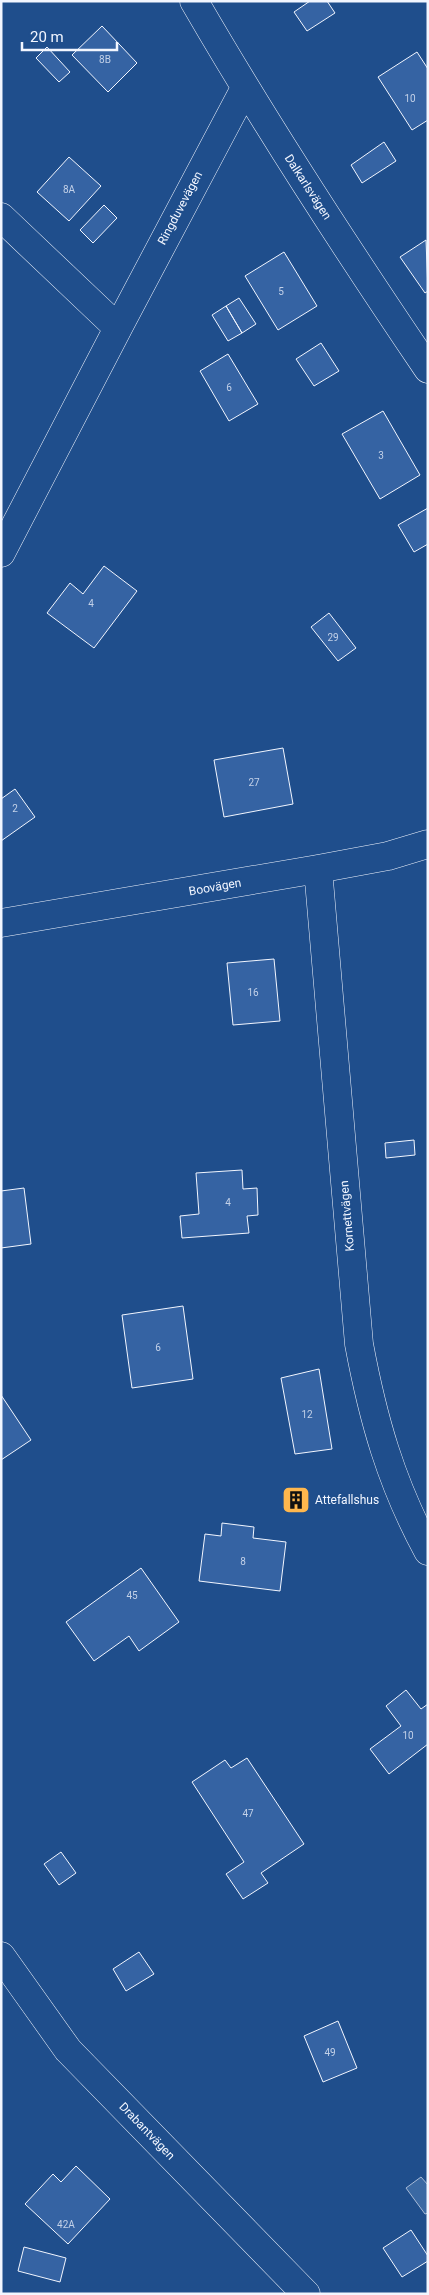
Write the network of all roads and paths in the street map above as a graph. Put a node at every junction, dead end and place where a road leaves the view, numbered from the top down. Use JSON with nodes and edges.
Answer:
{"nodes":[{"id":1,"x":194,"y":1,"type":"edge"},
{"id":2,"x":245,"y":88,"type":"junction"},
{"id":3,"x":1,"y":217,"type":"edge"},
{"id":4,"x":118,"y":328,"type":"junction"},
{"id":5,"x":425,"y":360,"type":"edge"},
{"id":6,"x":1,"y":553,"type":"edge"},
{"id":7,"x":428,"y":844,"type":"edge"},
{"id":8,"x":318,"y":869,"type":"junction"},
{"id":9,"x":1,"y":923,"type":"edge"},
{"id":10,"x":428,"y":1551,"type":"edge"},
{"id":11,"x":1,"y":1956,"type":"edge"},
{"id":12,"x":306,"y":2294,"type":"edge"}],
"edges":[{"from":1,"to":2,"type":"street","name":"Dalkarlsvägen"},
{"from":2,"to":4,"type":"street","name":"Ringduvevägen"},
{"from":2,"to":5,"type":"street","name":"Dalkarlsvägen"},
{"from":3,"to":4,"type":"street"},
{"from":4,"to":6,"type":"street","name":"Ringduvevägen"},
{"from":7,"to":8,"type":"street","name":"Boovägen"},
{"from":8,"to":9,"type":"street","name":"Boovägen"},
{"from":8,"to":10,"type":"street","name":"Kornettvägen"},
{"from":11,"to":12,"type":"street","name":"Drabantvägen"}]}
